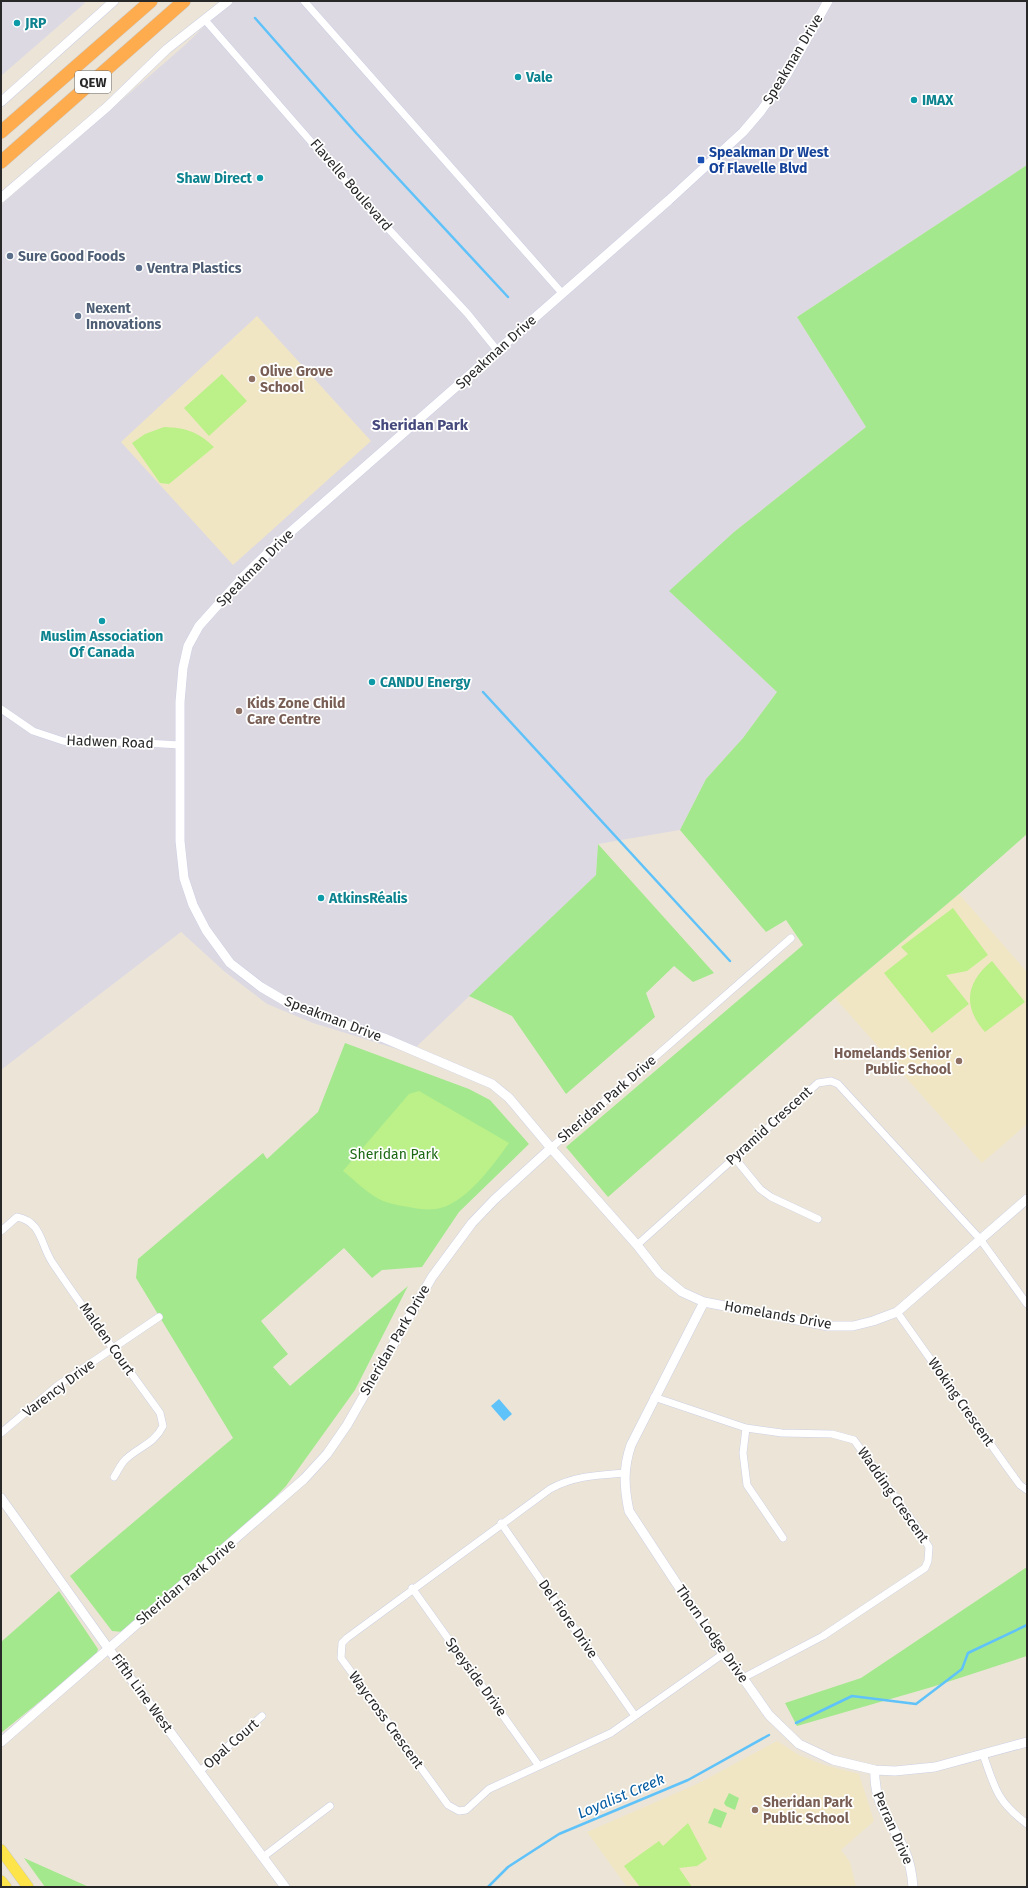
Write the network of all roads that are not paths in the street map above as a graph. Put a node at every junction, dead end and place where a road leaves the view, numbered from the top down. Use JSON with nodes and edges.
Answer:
{"nodes":[{"id":1,"x":151,"y":1,"type":"edge"},
{"id":2,"x":184,"y":1,"type":"edge"},
{"id":3,"x":228,"y":1,"type":"edge"},
{"id":4,"x":304,"y":1,"type":"edge"},
{"id":5,"x":828,"y":1,"type":"edge"},
{"id":6,"x":111,"y":2,"type":"edge"},
{"id":7,"x":205,"y":20,"type":"junction"},
{"id":8,"x":1,"y":102,"type":"edge"},
{"id":9,"x":1,"y":132,"type":"edge"},
{"id":10,"x":1,"y":162,"type":"edge"},
{"id":11,"x":1,"y":198,"type":"edge"},
{"id":12,"x":562,"y":293,"type":"junction"},
{"id":13,"x":497,"y":350,"type":"junction"},
{"id":14,"x":1,"y":709,"type":"edge"},
{"id":15,"x":180,"y":745,"type":"junction"},
{"id":16,"x":791,"y":938,"type":"dead end"},
{"id":17,"x":551,"y":1148,"type":"junction"},
{"id":18,"x":734,"y":1157,"type":"junction"},
{"id":19,"x":1027,"y":1199,"type":"edge"},
{"id":20,"x":818,"y":1219,"type":"dead end"},
{"id":21,"x":1,"y":1231,"type":"edge"},
{"id":22,"x":980,"y":1239,"type":"junction"},
{"id":23,"x":637,"y":1245,"type":"junction"},
{"id":24,"x":704,"y":1302,"type":"junction"},
{"id":25,"x":1027,"y":1304,"type":"edge"},
{"id":26,"x":897,"y":1312,"type":"junction"},
{"id":27,"x":159,"y":1317,"type":"dead end"},
{"id":28,"x":113,"y":1348,"type":"junction"},
{"id":29,"x":654,"y":1398,"type":"junction"},
{"id":30,"x":746,"y":1428,"type":"junction"},
{"id":31,"x":1,"y":1433,"type":"edge"},
{"id":32,"x":624,"y":1473,"type":"junction"},
{"id":33,"x":114,"y":1477,"type":"dead end"},
{"id":34,"x":1027,"y":1490,"type":"edge"},
{"id":35,"x":1,"y":1498,"type":"edge"},
{"id":36,"x":501,"y":1523,"type":"junction"},
{"id":37,"x":782,"y":1538,"type":"dead end"},
{"id":38,"x":412,"y":1588,"type":"junction"},
{"id":39,"x":108,"y":1648,"type":"junction"},
{"id":40,"x":723,"y":1654,"type":"junction"},
{"id":41,"x":743,"y":1678,"type":"junction"},
{"id":42,"x":262,"y":1716,"type":"dead end"},
{"id":43,"x":635,"y":1716,"type":"junction"},
{"id":44,"x":1,"y":1742,"type":"edge"},
{"id":45,"x":1027,"y":1742,"type":"edge"},
{"id":46,"x":983,"y":1754,"type":"junction"},
{"id":47,"x":539,"y":1766,"type":"junction"},
{"id":48,"x":876,"y":1770,"type":"junction"},
{"id":49,"x":199,"y":1772,"type":"junction"},
{"id":50,"x":330,"y":1806,"type":"dead end"},
{"id":51,"x":1027,"y":1824,"type":"edge"},
{"id":52,"x":1,"y":1850,"type":"edge"},
{"id":53,"x":263,"y":1857,"type":"junction"},
{"id":54,"x":1,"y":1881,"type":"edge"},
{"id":55,"x":6,"y":1887,"type":"edge"},
{"id":56,"x":28,"y":1887,"type":"edge"},
{"id":57,"x":285,"y":1887,"type":"edge"},
{"id":58,"x":914,"y":1887,"type":"edge"}],
"edges":[{"from":1,"to":9,"type":"highway","number":"QEW"},
{"from":2,"to":10,"type":"highway","number":"QEW"},
{"from":3,"to":7,"type":"street"},
{"from":4,"to":12,"type":"street"},
{"from":5,"to":12,"type":"street","name":"Speakman Drive"},
{"from":6,"to":8,"type":"street"},
{"from":7,"to":11,"type":"street"},
{"from":7,"to":13,"type":"street","name":"Flavelle Boulevard"},
{"from":12,"to":13,"type":"street","name":"Speakman Drive"},
{"from":13,"to":15,"type":"street","name":"Speakman Drive"},
{"from":14,"to":15,"type":"street","name":"Hadwen Road"},
{"from":15,"to":17,"type":"street","name":"Speakman Drive"},
{"from":16,"to":17,"type":"street","name":"Sheridan Park Drive"},
{"from":17,"to":23,"type":"street","name":"Homelands Drive"},
{"from":17,"to":39,"type":"street","name":"Sheridan Park Drive"},
{"from":18,"to":20,"type":"street"},
{"from":18,"to":22,"type":"street","name":"Pyramid Crescent"},
{"from":18,"to":23,"type":"street","name":"Pyramid Crescent"},
{"from":19,"to":22,"type":"street","name":"Homelands Drive"},
{"from":21,"to":28,"type":"street","name":"Malden Court"},
{"from":22,"to":25,"type":"street"},
{"from":22,"to":26,"type":"street","name":"Homelands Drive"},
{"from":23,"to":24,"type":"street","name":"Homelands Drive"},
{"from":24,"to":26,"type":"street","name":"Homelands Drive"},
{"from":24,"to":29,"type":"street","name":"Thorn Lodge Drive"},
{"from":26,"to":34,"type":"street","name":"Woking Crescent"},
{"from":27,"to":28,"type":"street","name":"Varency Drive"},
{"from":28,"to":31,"type":"street","name":"Varency Drive"},
{"from":28,"to":33,"type":"street","name":"Malden Court"},
{"from":29,"to":30,"type":"street","name":"Wadding Crescent"},
{"from":29,"to":32,"type":"street","name":"Thorn Lodge Drive"},
{"from":30,"to":37,"type":"street"},
{"from":30,"to":41,"type":"street","name":"Wadding Crescent"},
{"from":32,"to":36,"type":"street","name":"Waycross Crescent"},
{"from":32,"to":40,"type":"street","name":"Thorn Lodge Drive"},
{"from":35,"to":39,"type":"street","name":"Fifth Line West"},
{"from":36,"to":38,"type":"street","name":"Waycross Crescent"},
{"from":36,"to":43,"type":"street","name":"Del Fiore Drive"},
{"from":38,"to":47,"type":"street","name":"Speyside Drive"},
{"from":38,"to":47,"type":"street","name":"Waycross Crescent"},
{"from":39,"to":44,"type":"street","name":"Sheridan Park Drive"},
{"from":39,"to":49,"type":"street","name":"Fifth Line West"},
{"from":40,"to":41,"type":"street","name":"Thorn Lodge Drive"},
{"from":40,"to":43,"type":"street","name":"Waycross Crescent"},
{"from":41,"to":48,"type":"street","name":"Thorn Lodge Drive"},
{"from":42,"to":49,"type":"street","name":"Opal Court"},
{"from":43,"to":47,"type":"street","name":"Waycross Crescent"},
{"from":45,"to":46,"type":"street","name":"Thorn Lodge Drive"},
{"from":46,"to":48,"type":"street","name":"Thorn Lodge Drive"},
{"from":46,"to":51,"type":"street"},
{"from":48,"to":58,"type":"street","name":"Perran Drive"},
{"from":49,"to":53,"type":"street","name":"Fifth Line West"},
{"from":50,"to":53,"type":"street"},
{"from":52,"to":56,"type":"main road"},
{"from":53,"to":57,"type":"street","name":"Fifth Line West"},
{"from":54,"to":55,"type":"main road"}]}
